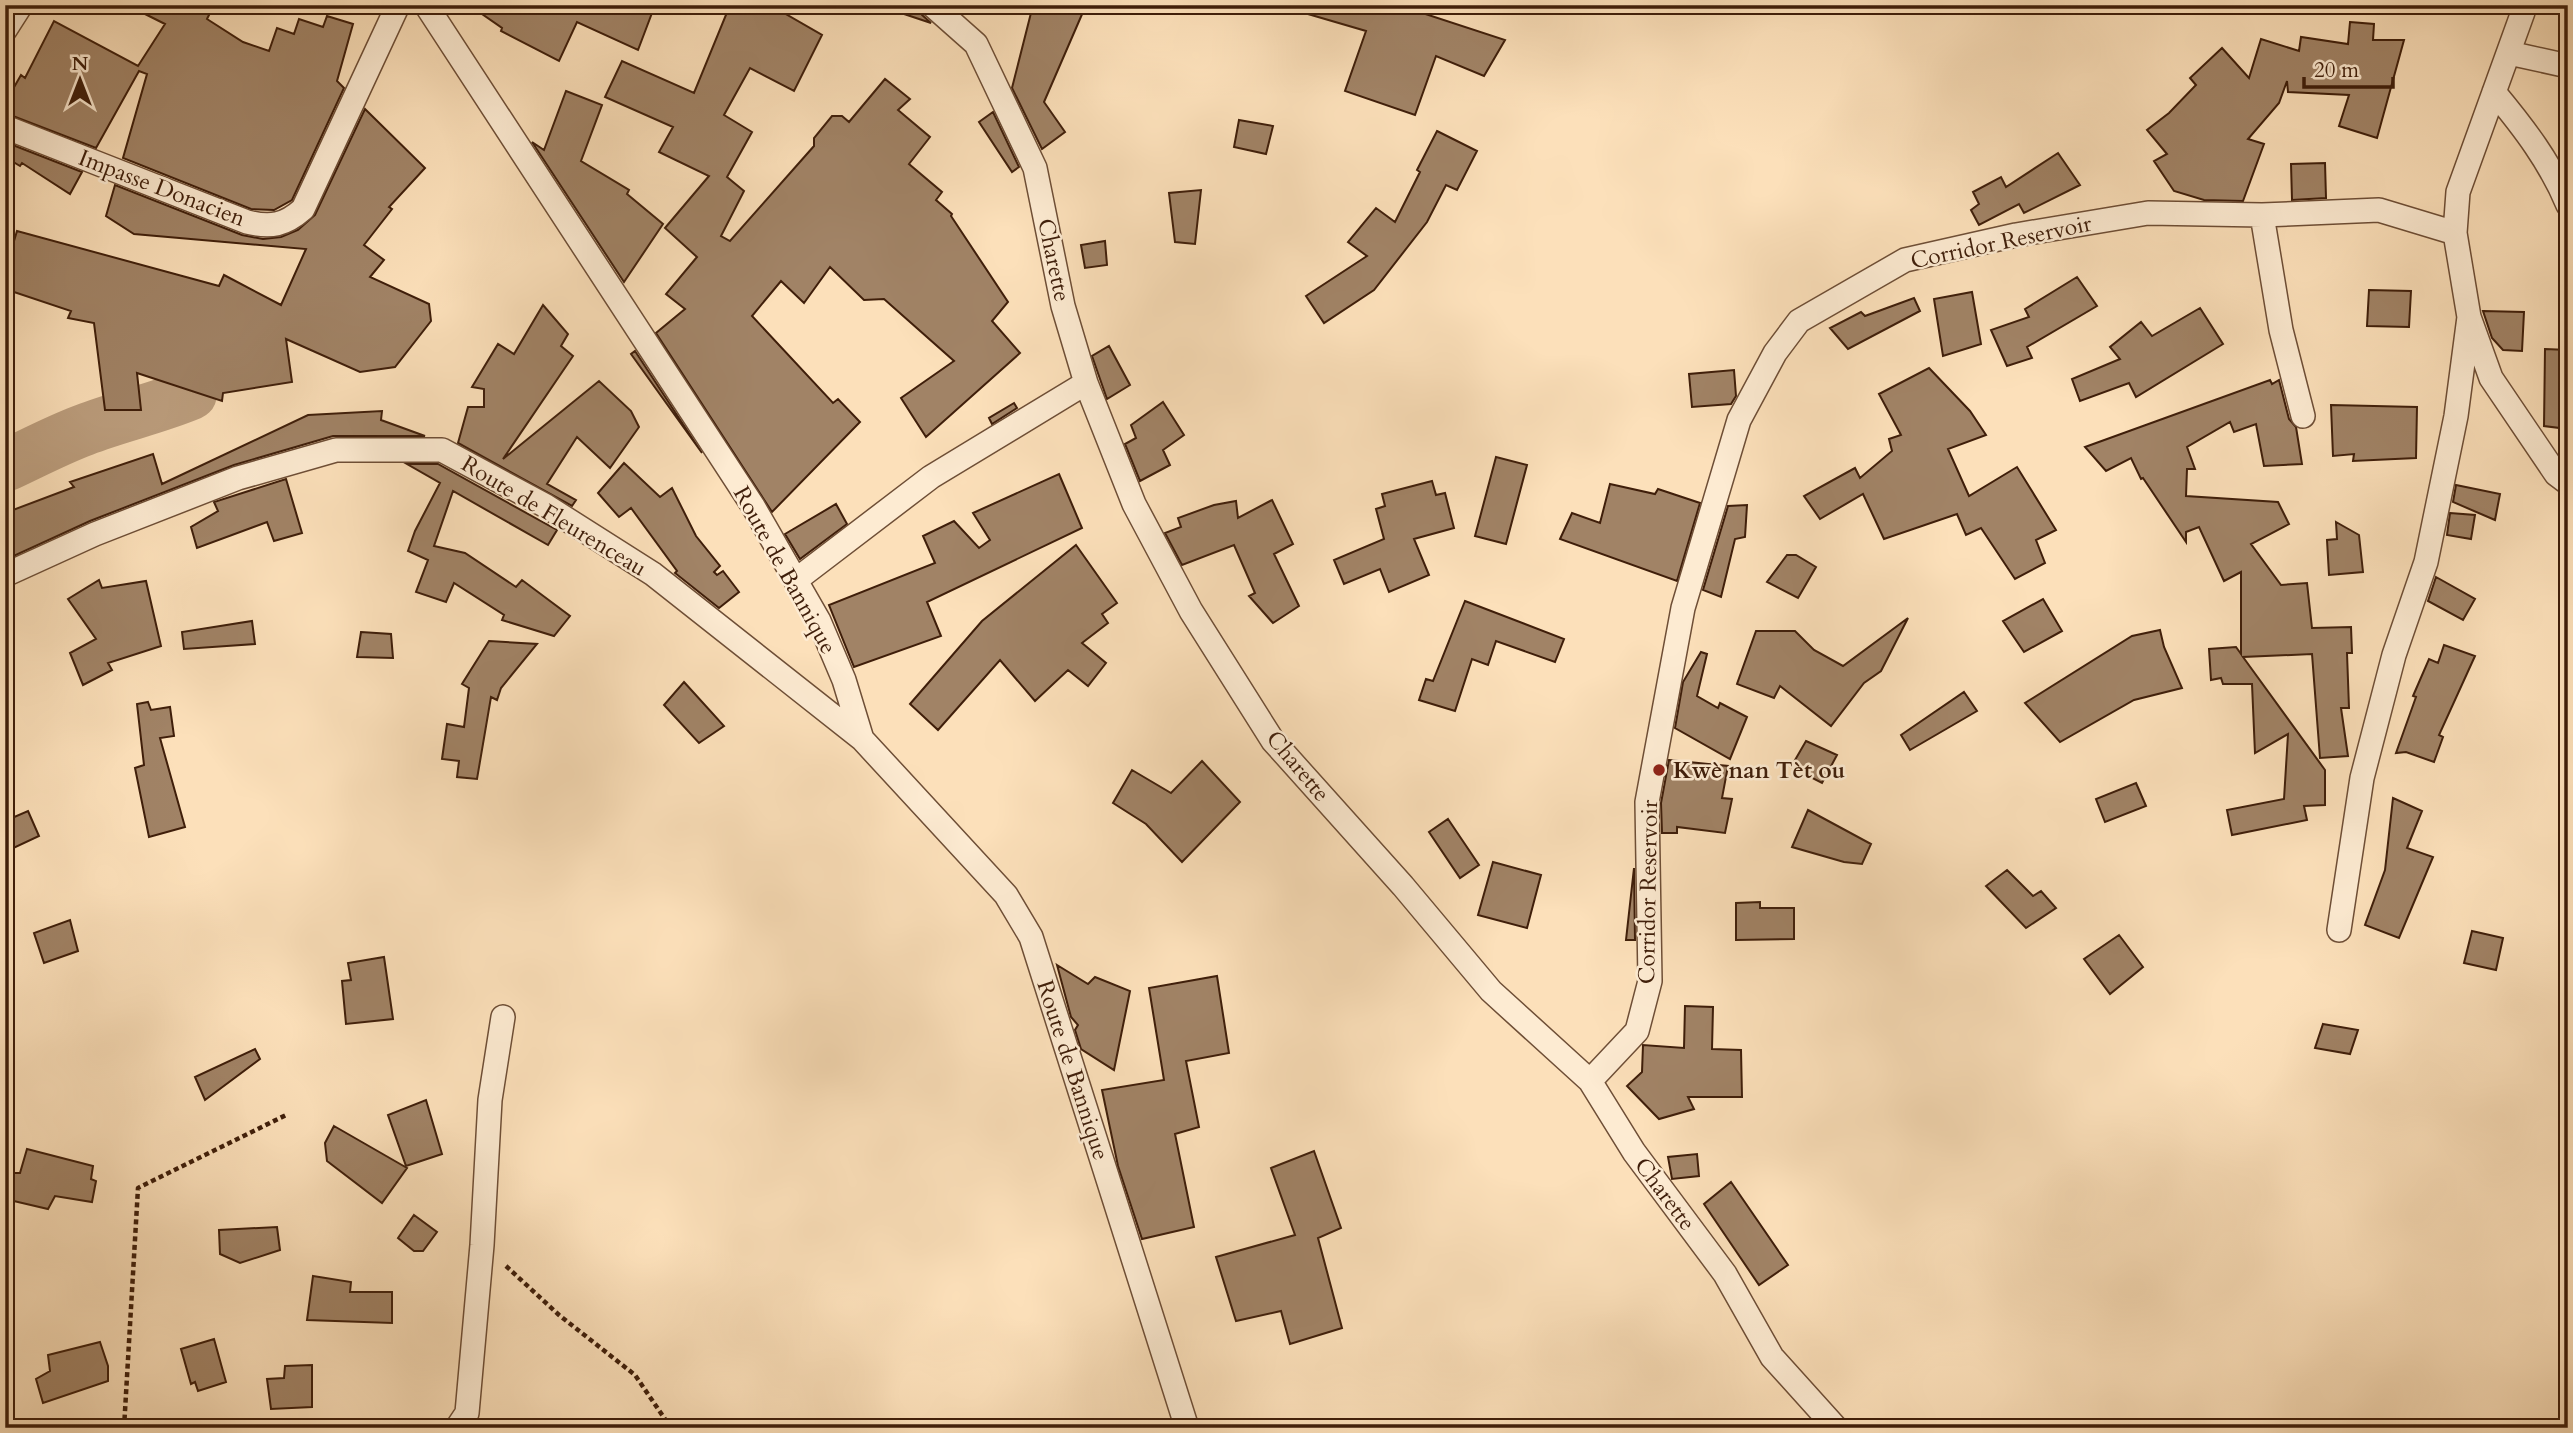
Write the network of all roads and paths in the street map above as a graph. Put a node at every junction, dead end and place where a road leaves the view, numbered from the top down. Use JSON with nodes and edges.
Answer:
{"nodes":[{"id":1,"x":21,"y":5,"type":"edge"},
{"id":2,"x":398,"y":5,"type":"edge"},
{"id":3,"x":426,"y":5,"type":"edge"},
{"id":4,"x":932,"y":5,"type":"edge"},
{"id":5,"x":2524,"y":8,"type":"edge"},
{"id":6,"x":5,"y":30,"type":"edge"},
{"id":7,"x":2509,"y":53,"type":"junction"},
{"id":8,"x":2568,"y":65,"type":"edge"},
{"id":9,"x":2494,"y":92,"type":"junction"},
{"id":10,"x":5,"y":127,"type":"edge"},
{"id":11,"x":2568,"y":205,"type":"edge"},
{"id":12,"x":2262,"y":215,"type":"junction"},
{"id":13,"x":2455,"y":233,"type":"junction"},
{"id":14,"x":2469,"y":317,"type":"junction"},
{"id":15,"x":1086,"y":383,"type":"junction"},
{"id":16,"x":2303,"y":416,"type":"dead end"},
{"id":17,"x":2568,"y":483,"type":"edge"},
{"id":18,"x":5,"y":575,"type":"edge"},
{"id":19,"x":796,"y":580,"type":"junction"},
{"id":20,"x":862,"y":739,"type":"junction"},
{"id":21,"x":2339,"y":930,"type":"dead end"},
{"id":22,"x":503,"y":1017,"type":"dead end"},
{"id":23,"x":1590,"y":1081,"type":"junction"},
{"id":24,"x":288,"y":1114,"type":"dead end"},
{"id":25,"x":482,"y":1245,"type":"junction"},
{"id":26,"x":124,"y":1428,"type":"edge"},
{"id":27,"x":457,"y":1428,"type":"edge"},
{"id":28,"x":671,"y":1428,"type":"edge"},
{"id":29,"x":1187,"y":1428,"type":"edge"},
{"id":30,"x":1836,"y":1428,"type":"edge"}],
"edges":[{"from":1,"to":6,"type":"street"},
{"from":2,"to":10,"type":"street","name":"Impasse Donacien"},
{"from":3,"to":19,"type":"street","name":"Route de Bannique"},
{"from":4,"to":15,"type":"street","name":"Charette"},
{"from":5,"to":7,"type":"street"},
{"from":7,"to":8,"type":"street"},
{"from":7,"to":9,"type":"street"},
{"from":9,"to":11,"type":"street"},
{"from":9,"to":13,"type":"street"},
{"from":12,"to":13,"type":"street","name":"Corridor Reservoir"},
{"from":12,"to":16,"type":"street"},
{"from":12,"to":23,"type":"street","name":"Corridor Reservoir"},
{"from":13,"to":14,"type":"street"},
{"from":14,"to":17,"type":"street"},
{"from":14,"to":21,"type":"street"},
{"from":15,"to":19,"type":"street"},
{"from":15,"to":23,"type":"street","name":"Charette"},
{"from":18,"to":20,"type":"street","name":"Route de Fleurenceau"},
{"from":19,"to":20,"type":"street","name":"Route de Bannique"},
{"from":20,"to":29,"type":"street","name":"Route de Bannique"},
{"from":22,"to":25,"type":"street"},
{"from":23,"to":30,"type":"street","name":"Charette"},
{"from":24,"to":26,"type":"path"},
{"from":25,"to":27,"type":"street"},
{"from":25,"to":28,"type":"path"}]}
